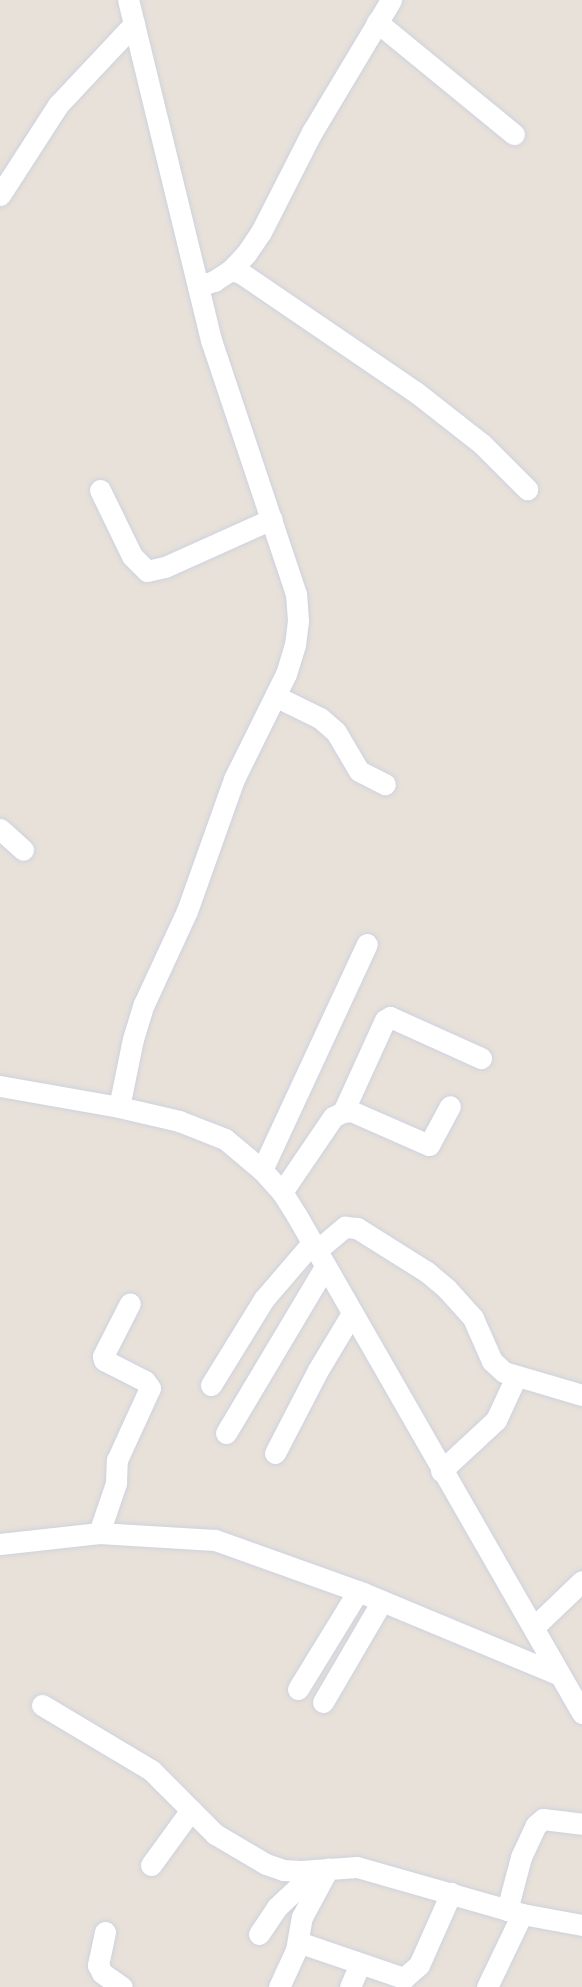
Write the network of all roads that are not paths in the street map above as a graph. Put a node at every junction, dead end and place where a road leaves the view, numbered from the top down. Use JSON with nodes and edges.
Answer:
{"nodes":[{"id":1,"x":128,"y":0,"type":"edge"},
{"id":2,"x":391,"y":0,"type":"edge"},
{"id":3,"x":377,"y":22,"type":"junction"},
{"id":4,"x":134,"y":24,"type":"junction"},
{"id":5,"x":514,"y":134,"type":"dead end"},
{"id":6,"x":0,"y":195,"type":"edge"},
{"id":7,"x":231,"y":270,"type":"junction"},
{"id":8,"x":198,"y":286,"type":"junction"},
{"id":9,"x":527,"y":489,"type":"dead end"},
{"id":10,"x":100,"y":490,"type":"dead end"},
{"id":11,"x":272,"y":519,"type":"junction"},
{"id":12,"x":275,"y":696,"type":"junction"},
{"id":13,"x":385,"y":784,"type":"dead end"},
{"id":14,"x":0,"y":829,"type":"edge"},
{"id":15,"x":23,"y":850,"type":"dead end"},
{"id":16,"x":367,"y":944,"type":"dead end"},
{"id":17,"x":481,"y":1058,"type":"dead end"},
{"id":18,"x":0,"y":1086,"type":"edge"},
{"id":19,"x":450,"y":1106,"type":"dead end"},
{"id":20,"x":118,"y":1107,"type":"junction"},
{"id":21,"x":343,"y":1112,"type":"junction"},
{"id":22,"x":262,"y":1170,"type":"junction"},
{"id":23,"x":282,"y":1192,"type":"junction"},
{"id":24,"x":318,"y":1254,"type":"junction"},
{"id":25,"x":130,"y":1304,"type":"dead end"},
{"id":26,"x":351,"y":1315,"type":"junction"},
{"id":27,"x":516,"y":1377,"type":"junction"},
{"id":28,"x":211,"y":1385,"type":"dead end"},
{"id":29,"x":582,"y":1395,"type":"edge"},
{"id":30,"x":226,"y":1433,"type":"dead end"},
{"id":31,"x":275,"y":1453,"type":"dead end"},
{"id":32,"x":441,"y":1471,"type":"junction"},
{"id":33,"x":99,"y":1533,"type":"junction"},
{"id":34,"x":0,"y":1544,"type":"edge"},
{"id":35,"x":582,"y":1581,"type":"edge"},
{"id":36,"x":358,"y":1592,"type":"junction"},
{"id":37,"x":382,"y":1601,"type":"junction"},
{"id":38,"x":534,"y":1627,"type":"junction"},
{"id":39,"x":560,"y":1675,"type":"junction"},
{"id":40,"x":298,"y":1689,"type":"dead end"},
{"id":41,"x":323,"y":1702,"type":"dead end"},
{"id":42,"x":42,"y":1705,"type":"dead end"},
{"id":43,"x":582,"y":1713,"type":"edge"},
{"id":44,"x":191,"y":1810,"type":"junction"},
{"id":45,"x":582,"y":1824,"type":"edge"},
{"id":46,"x":152,"y":1865,"type":"dead end"},
{"id":47,"x":323,"y":1870,"type":"junction"},
{"id":48,"x":451,"y":1893,"type":"junction"},
{"id":49,"x":515,"y":1912,"type":"junction"},
{"id":50,"x":582,"y":1925,"type":"edge"},
{"id":51,"x":105,"y":1932,"type":"dead end"},
{"id":52,"x":259,"y":1934,"type":"dead end"},
{"id":53,"x":298,"y":1942,"type":"junction"},
{"id":54,"x":360,"y":1964,"type":"junction"},
{"id":55,"x":122,"y":1987,"type":"edge"},
{"id":56,"x":279,"y":1987,"type":"edge"},
{"id":57,"x":350,"y":1987,"type":"edge"},
{"id":58,"x":487,"y":1987,"type":"edge"}],
"edges":[{"from":1,"to":4,"type":"street"},
{"from":2,"to":3,"type":"street"},
{"from":3,"to":5,"type":"street"},
{"from":3,"to":7,"type":"street"},
{"from":4,"to":6,"type":"street"},
{"from":4,"to":8,"type":"street"},
{"from":7,"to":8,"type":"street"},
{"from":7,"to":9,"type":"street"},
{"from":8,"to":11,"type":"street"},
{"from":10,"to":11,"type":"street"},
{"from":11,"to":12,"type":"street"},
{"from":12,"to":13,"type":"street"},
{"from":12,"to":20,"type":"street"},
{"from":14,"to":15,"type":"street"},
{"from":16,"to":22,"type":"street"},
{"from":17,"to":21,"type":"street"},
{"from":18,"to":20,"type":"street"},
{"from":19,"to":21,"type":"street"},
{"from":20,"to":22,"type":"street"},
{"from":21,"to":23,"type":"street"},
{"from":22,"to":23,"type":"street"},
{"from":23,"to":24,"type":"street"},
{"from":24,"to":26,"type":"street"},
{"from":24,"to":27,"type":"street"},
{"from":24,"to":28,"type":"street"},
{"from":24,"to":30,"type":"street"},
{"from":25,"to":33,"type":"street"},
{"from":26,"to":31,"type":"street"},
{"from":26,"to":32,"type":"street"},
{"from":27,"to":29,"type":"street"},
{"from":27,"to":32,"type":"street"},
{"from":32,"to":38,"type":"street"},
{"from":33,"to":34,"type":"street"},
{"from":33,"to":36,"type":"street"},
{"from":35,"to":38,"type":"street"},
{"from":36,"to":37,"type":"street"},
{"from":36,"to":40,"type":"street"},
{"from":37,"to":39,"type":"street"},
{"from":37,"to":41,"type":"street"},
{"from":38,"to":39,"type":"street"},
{"from":39,"to":43,"type":"street"},
{"from":42,"to":44,"type":"street"},
{"from":44,"to":46,"type":"street"},
{"from":44,"to":47,"type":"street"},
{"from":45,"to":49,"type":"street"},
{"from":47,"to":48,"type":"street"},
{"from":47,"to":52,"type":"street"},
{"from":47,"to":53,"type":"street"},
{"from":48,"to":49,"type":"street"},
{"from":48,"to":54,"type":"street"},
{"from":49,"to":50,"type":"street"},
{"from":49,"to":58,"type":"street"},
{"from":51,"to":55,"type":"street"},
{"from":53,"to":54,"type":"street"},
{"from":53,"to":56,"type":"street"},
{"from":54,"to":57,"type":"street"}]}
